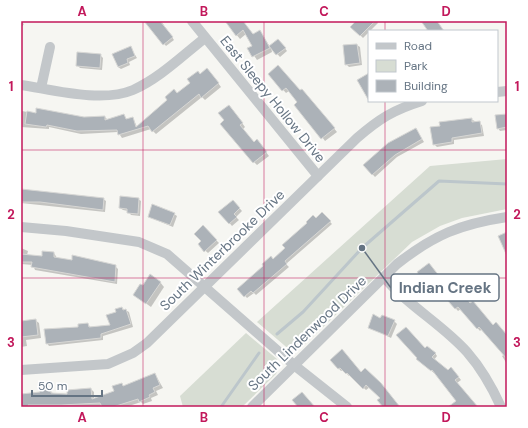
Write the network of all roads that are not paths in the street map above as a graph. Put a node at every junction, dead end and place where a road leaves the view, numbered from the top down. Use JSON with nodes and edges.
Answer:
{"nodes":[{"id":1,"x":192,"y":21,"type":"edge"},
{"id":2,"x":205,"y":38,"type":"junction"},
{"id":3,"x":50,"y":47,"type":"dead end"},
{"id":4,"x":21,"y":86,"type":"edge"},
{"id":5,"x":41,"y":88,"type":"junction"},
{"id":6,"x":411,"y":103,"type":"edge"},
{"id":7,"x":318,"y":176,"type":"junction"},
{"id":8,"x":507,"y":217,"type":"edge"},
{"id":9,"x":21,"y":227,"type":"edge"},
{"id":10,"x":384,"y":277,"type":"junction"},
{"id":11,"x":204,"y":287,"type":"junction"},
{"id":12,"x":294,"y":365,"type":"junction"},
{"id":13,"x":21,"y":370,"type":"edge"},
{"id":14,"x":252,"y":407,"type":"edge"},
{"id":15,"x":347,"y":407,"type":"edge"},
{"id":16,"x":501,"y":407,"type":"edge"}],
"edges":[{"from":1,"to":2,"type":"street","name":"East Sleepy Hollow Drive"},
{"from":2,"to":5,"type":"street"},
{"from":2,"to":7,"type":"street","name":"East Sleepy Hollow Drive"},
{"from":3,"to":5,"type":"street"},
{"from":4,"to":5,"type":"street"},
{"from":6,"to":7,"type":"street","name":"South Winterbrooke Drive"},
{"from":7,"to":11,"type":"street","name":"South Winterbrooke Drive"},
{"from":8,"to":10,"type":"street","name":"South Lindenwood Drive"},
{"from":9,"to":11,"type":"street"},
{"from":10,"to":12,"type":"street","name":"South Lindenwood Drive"},
{"from":10,"to":16,"type":"street"},
{"from":11,"to":12,"type":"street"},
{"from":11,"to":13,"type":"street","name":"South Winterbrooke Drive"},
{"from":12,"to":14,"type":"street","name":"South Lindenwood Drive"},
{"from":12,"to":15,"type":"street"}]}
